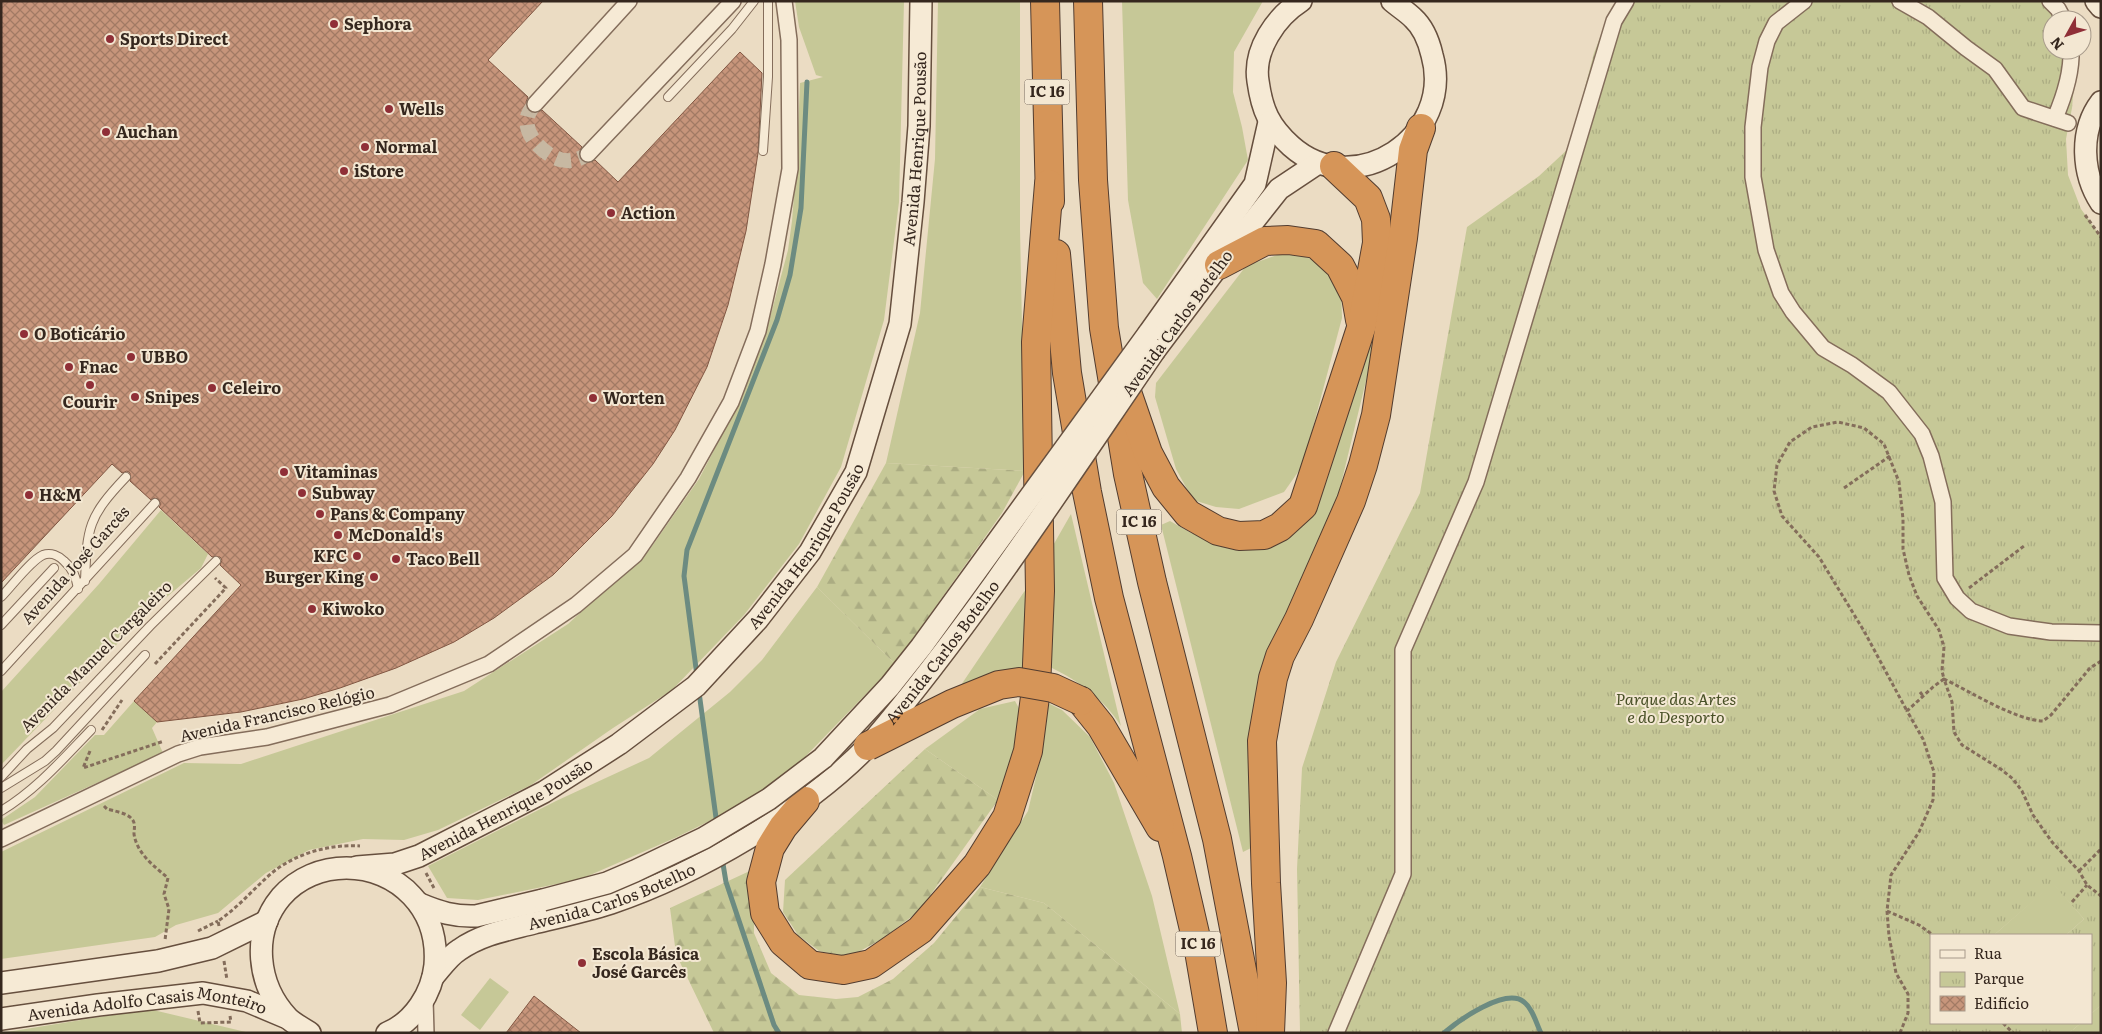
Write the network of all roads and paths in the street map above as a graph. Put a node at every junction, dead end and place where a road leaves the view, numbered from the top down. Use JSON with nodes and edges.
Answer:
{"nodes":[{"id":1,"x":733,"y":1,"type":"edge"},
{"id":2,"x":754,"y":1,"type":"edge"},
{"id":3,"x":768,"y":1,"type":"edge"},
{"id":4,"x":784,"y":1,"type":"edge"},
{"id":5,"x":921,"y":1,"type":"edge"},
{"id":6,"x":1045,"y":1,"type":"edge"},
{"id":7,"x":1088,"y":1,"type":"edge"},
{"id":8,"x":1392,"y":1,"type":"edge"},
{"id":9,"x":1626,"y":1,"type":"edge"},
{"id":10,"x":1804,"y":1,"type":"edge"},
{"id":11,"x":1900,"y":1,"type":"edge"},
{"id":12,"x":2096,"y":1,"type":"edge"},
{"id":13,"x":625,"y":2,"type":"edge"},
{"id":14,"x":1294,"y":3,"type":"edge"},
{"id":15,"x":2101,"y":8,"type":"edge"},
{"id":16,"x":1416,"y":10,"type":"edge"},
{"id":17,"x":2071,"y":60,"type":"edge"},
{"id":18,"x":668,"y":97,"type":"dead end"},
{"id":19,"x":2101,"y":102,"type":"edge"},
{"id":20,"x":535,"y":104,"type":"tunnel mouth"},
{"id":21,"x":1269,"y":122,"type":"junction"},
{"id":22,"x":1421,"y":128,"type":"junction"},
{"id":23,"x":2072,"y":129,"type":"junction"},
{"id":24,"x":763,"y":151,"type":"dead end"},
{"id":25,"x":588,"y":154,"type":"tunnel mouth"},
{"id":26,"x":1326,"y":164,"type":"junction"},
{"id":27,"x":1049,"y":184,"type":"junction"},
{"id":28,"x":2101,"y":203,"type":"edge"},
{"id":29,"x":1219,"y":265,"type":"junction"},
{"id":30,"x":1362,"y":325,"type":"junction"},
{"id":31,"x":1104,"y":328,"type":"junction"},
{"id":32,"x":1152,"y":342,"type":"junction"},
{"id":33,"x":1890,"y":456,"type":"junction"},
{"id":34,"x":126,"y":477,"type":"dead end"},
{"id":35,"x":1844,"y":488,"type":"dead end"},
{"id":36,"x":155,"y":504,"type":"dead end"},
{"id":37,"x":2024,"y":546,"type":"dead end"},
{"id":38,"x":216,"y":561,"type":"dead end"},
{"id":39,"x":54,"y":568,"type":"dead end"},
{"id":40,"x":207,"y":570,"type":"junction"},
{"id":41,"x":85,"y":581,"type":"junction"},
{"id":42,"x":78,"y":588,"type":"junction"},
{"id":43,"x":1,"y":597,"type":"edge"},
{"id":44,"x":1957,"y":598,"type":"junction"},
{"id":45,"x":1,"y":625,"type":"edge"},
{"id":46,"x":2101,"y":633,"type":"edge"},
{"id":47,"x":145,"y":655,"type":"dead end"},
{"id":48,"x":2101,"y":661,"type":"edge"},
{"id":49,"x":154,"y":665,"type":"dead end"},
{"id":50,"x":1,"y":672,"type":"edge"},
{"id":51,"x":1944,"y":679,"type":"junction"},
{"id":52,"x":1920,"y":692,"type":"dead end"},
{"id":53,"x":128,"y":693,"type":"dead end"},
{"id":54,"x":1923,"y":696,"type":"junction"},
{"id":55,"x":1907,"y":710,"type":"junction"},
{"id":56,"x":91,"y":730,"type":"dead end"},
{"id":57,"x":97,"y":738,"type":"dead end"},
{"id":58,"x":868,"y":746,"type":"junction"},
{"id":59,"x":91,"y":749,"type":"dead end"},
{"id":60,"x":178,"y":754,"type":"junction"},
{"id":61,"x":1,"y":777,"type":"edge"},
{"id":62,"x":1,"y":788,"type":"edge"},
{"id":63,"x":98,"y":793,"type":"junction"},
{"id":64,"x":805,"y":801,"type":"junction"},
{"id":65,"x":1,"y":812,"type":"edge"},
{"id":66,"x":1,"y":839,"type":"edge"},
{"id":67,"x":2101,"y":849,"type":"edge"},
{"id":68,"x":1178,"y":856,"type":"junction"},
{"id":69,"x":357,"y":867,"type":"junction"},
{"id":70,"x":2079,"y":872,"type":"junction"},
{"id":71,"x":2087,"y":885,"type":"junction"},
{"id":72,"x":2101,"y":896,"type":"edge"},
{"id":73,"x":2072,"y":902,"type":"dead end"},
{"id":74,"x":420,"y":904,"type":"junction"},
{"id":75,"x":1887,"y":911,"type":"junction"},
{"id":76,"x":267,"y":921,"type":"junction"},
{"id":77,"x":1932,"y":934,"type":"edge"},
{"id":78,"x":165,"y":941,"type":"dead end"},
{"id":79,"x":433,"y":977,"type":"junction"},
{"id":80,"x":1,"y":984,"type":"edge"},
{"id":81,"x":425,"y":999,"type":"junction"},
{"id":82,"x":1,"y":1019,"type":"edge"},
{"id":83,"x":289,"y":1019,"type":"junction"},
{"id":84,"x":2004,"y":1024,"type":"edge"},
{"id":85,"x":310,"y":1033,"type":"edge"},
{"id":86,"x":387,"y":1033,"type":"edge"},
{"id":87,"x":426,"y":1033,"type":"edge"},
{"id":88,"x":1213,"y":1033,"type":"edge"},
{"id":89,"x":1254,"y":1033,"type":"edge"},
{"id":90,"x":1270,"y":1033,"type":"edge"},
{"id":91,"x":1336,"y":1033,"type":"edge"},
{"id":92,"x":1900,"y":1033,"type":"edge"},
{"id":93,"x":2013,"y":1033,"type":"edge"}],
"edges":[{"from":1,"to":25,"type":"street"},
{"from":2,"to":18,"type":"lane"},
{"from":3,"to":24,"type":"lane"},
{"from":4,"to":60,"type":"street","name":"Avenida Francisco Relógio"},
{"from":5,"to":69,"type":"main road","name":"Avenida Henrique Pousão"},
{"from":6,"to":27,"type":"highway","number":"IC 16"},
{"from":7,"to":31,"type":"highway","number":"IC 16"},
{"from":8,"to":16,"type":"main road"},
{"from":9,"to":91,"type":"street"},
{"from":10,"to":44,"type":"street"},
{"from":11,"to":23,"type":"street"},
{"from":12,"to":15,"type":"main road"},
{"from":13,"to":20,"type":"street"},
{"from":14,"to":21,"type":"main road"},
{"from":16,"to":22,"type":"main road"},
{"from":17,"to":23,"type":"street"},
{"from":19,"to":23,"type":"main road"},
{"from":21,"to":26,"type":"main road"},
{"from":21,"to":32,"type":"main road","name":"Avenida Carlos Botelho"},
{"from":22,"to":26,"type":"main road"},
{"from":22,"to":90,"type":"highway"},
{"from":23,"to":28,"type":"main road"},
{"from":26,"to":29,"type":"main road","name":"Avenida Carlos Botelho"},
{"from":26,"to":30,"type":"highway"},
{"from":27,"to":64,"type":"highway"},
{"from":27,"to":68,"type":"highway","number":"IC 16"},
{"from":29,"to":30,"type":"highway"},
{"from":29,"to":32,"type":"main road","name":"Avenida Carlos Botelho"},
{"from":30,"to":31,"type":"highway"},
{"from":31,"to":89,"type":"highway","number":"IC 16"},
{"from":32,"to":58,"type":"main road","name":"Avenida Carlos Botelho","bridge":true},
{"from":32,"to":74,"type":"main road","name":"Avenida Carlos Botelho","bridge":true},
{"from":33,"to":35,"type":"path"},
{"from":33,"to":51,"type":"path"},
{"from":33,"to":55,"type":"path"},
{"from":34,"to":41,"type":"lane"},
{"from":36,"to":41,"type":"lane","name":"Avenida José Garcês"},
{"from":37,"to":44,"type":"path"},
{"from":38,"to":40,"type":"lane","name":"Avenida Manuel Cargaleiro"},
{"from":39,"to":45,"type":"lane"},
{"from":40,"to":49,"type":"path"},
{"from":40,"to":61,"type":"lane","name":"Avenida Manuel Cargaleiro"},
{"from":41,"to":42,"type":"lane","name":"Avenida José Garcês"},
{"from":42,"to":43,"type":"lane"},
{"from":42,"to":50,"type":"lane","name":"Avenida José Garcês"},
{"from":44,"to":46,"type":"street"},
{"from":47,"to":62,"type":"lane"},
{"from":48,"to":51,"type":"path"},
{"from":51,"to":54,"type":"path"},
{"from":51,"to":70,"type":"path"},
{"from":52,"to":54,"type":"path"},
{"from":53,"to":57,"type":"path"},
{"from":54,"to":55,"type":"path"},
{"from":55,"to":75,"type":"path"},
{"from":56,"to":65,"type":"lane"},
{"from":58,"to":64,"type":"main road","name":"Avenida Carlos Botelho"},
{"from":58,"to":68,"type":"highway","bridge":true},
{"from":59,"to":60,"type":"path"},
{"from":60,"to":63,"type":"street","name":"Avenida Francisco Relógio"},
{"from":63,"to":66,"type":"street","name":"Avenida Francisco Relógio"},
{"from":63,"to":78,"type":"path"},
{"from":64,"to":79,"type":"main road","name":"Avenida Carlos Botelho"},
{"from":67,"to":70,"type":"path"},
{"from":68,"to":88,"type":"highway","number":"IC 16"},
{"from":69,"to":74,"type":"main road"},
{"from":69,"to":76,"type":"main road","name":"Avenida Henrique Pousão"},
{"from":70,"to":71,"type":"path"},
{"from":71,"to":72,"type":"path"},
{"from":71,"to":73,"type":"path"},
{"from":74,"to":79,"type":"main road"},
{"from":75,"to":77,"type":"path"},
{"from":75,"to":92,"type":"path"},
{"from":76,"to":80,"type":"main road"},
{"from":76,"to":83,"type":"main road"},
{"from":79,"to":81,"type":"main road"},
{"from":81,"to":86,"type":"main road"},
{"from":81,"to":87,"type":"street"},
{"from":82,"to":83,"type":"main road","name":"Avenida Adolfo Casais Monteiro"},
{"from":83,"to":85,"type":"main road"},
{"from":84,"to":93,"type":"path"}]}
